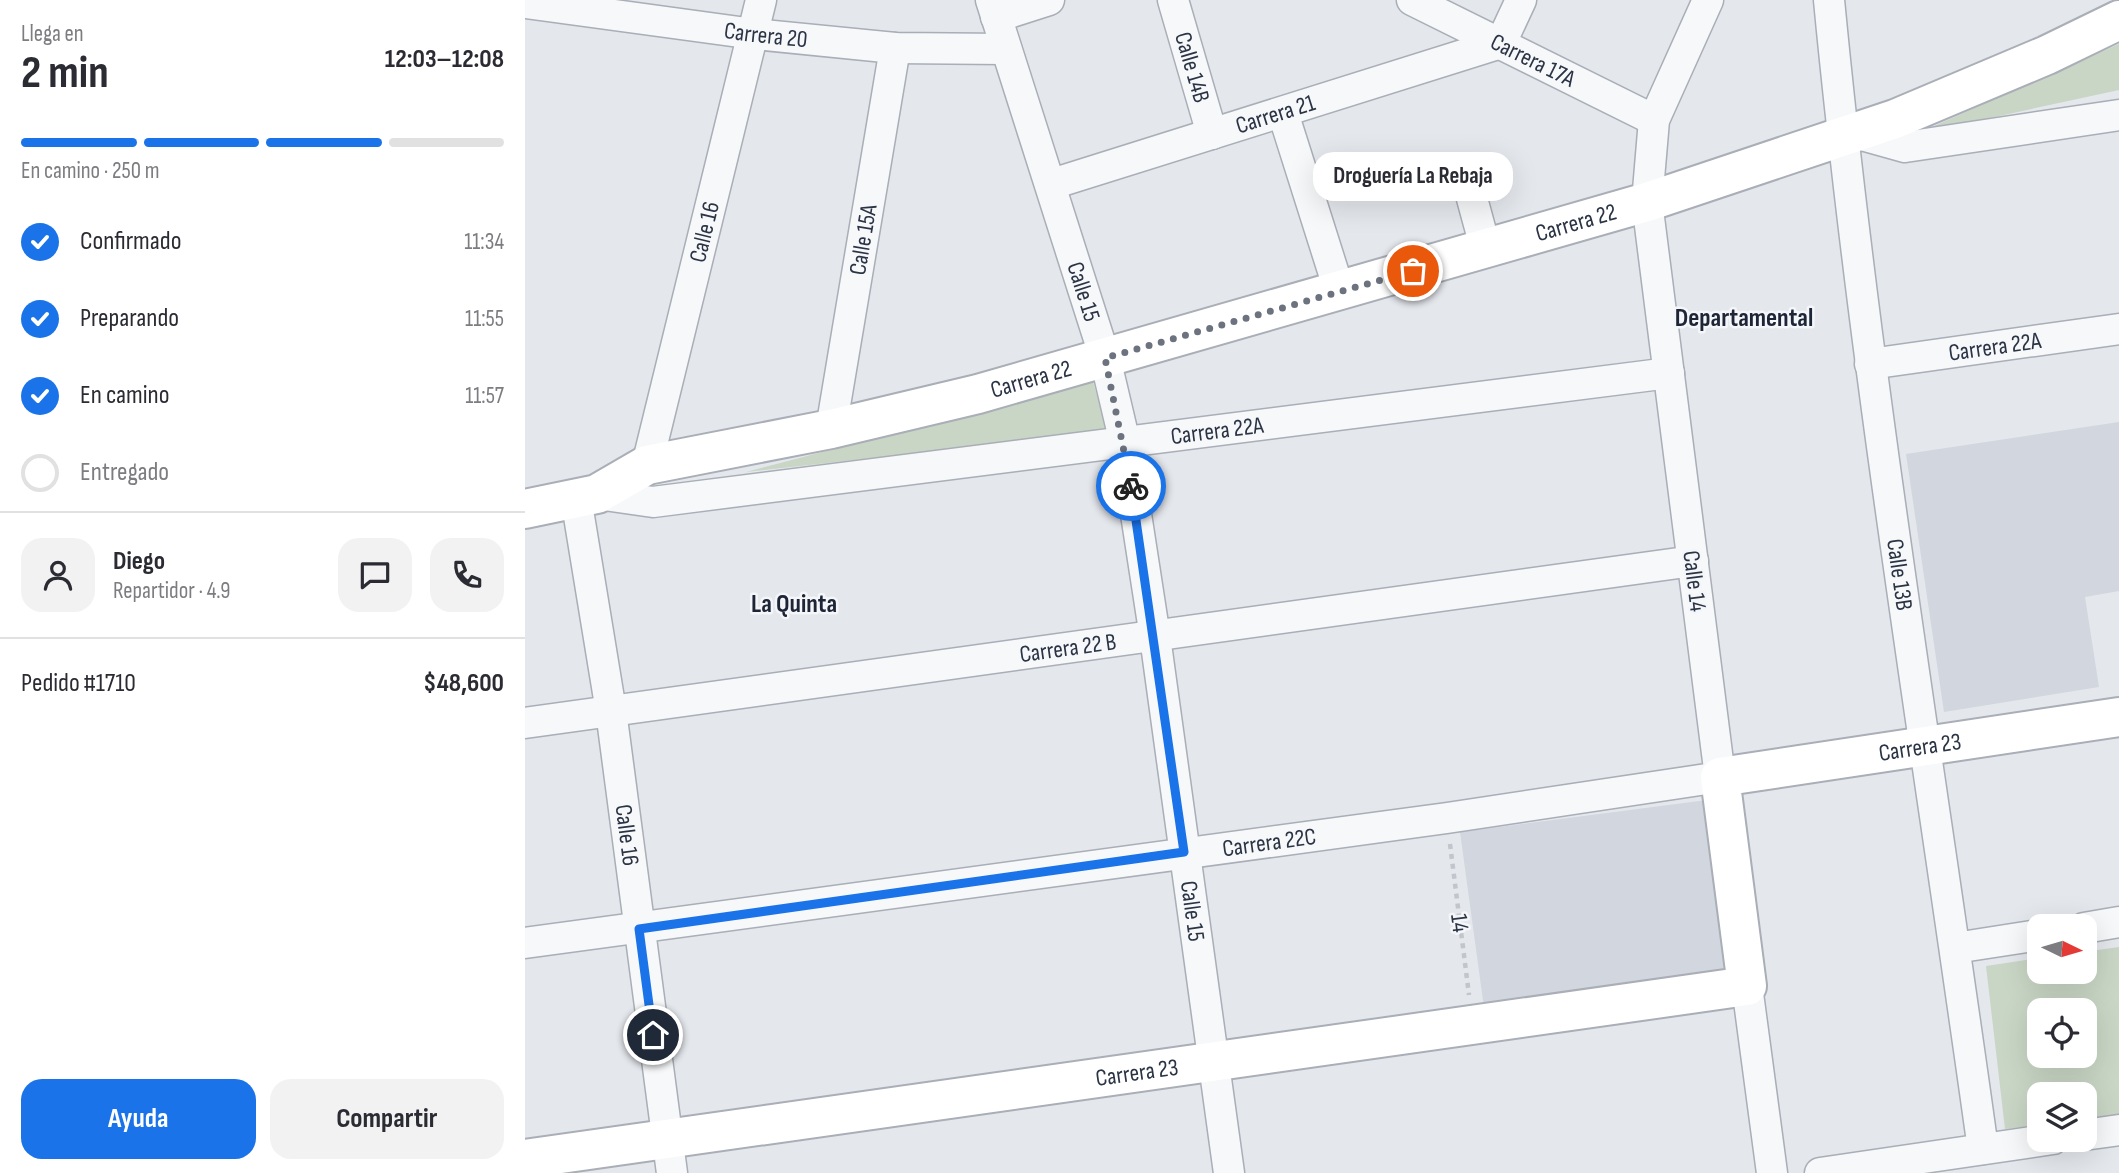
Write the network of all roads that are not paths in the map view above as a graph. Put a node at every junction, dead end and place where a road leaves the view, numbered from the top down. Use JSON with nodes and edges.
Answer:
{"nodes":[{"id":1,"x":761,"y":0,"type":"edge"},
{"id":2,"x":1049,"y":0,"type":"edge"},
{"id":3,"x":1173,"y":0,"type":"edge"},
{"id":4,"x":1412,"y":0,"type":"edge"},
{"id":5,"x":1521,"y":0,"type":"edge"},
{"id":6,"x":1707,"y":0,"type":"edge"},
{"id":7,"x":1829,"y":0,"type":"edge"},
{"id":8,"x":526,"y":2,"type":"edge"},
{"id":9,"x":994,"y":9,"type":"edge"},
{"id":10,"x":525,"y":16,"type":"edge"},
{"id":11,"x":2119,"y":20,"type":"edge"},
{"id":12,"x":754,"y":34,"type":"junction"},
{"id":13,"x":1501,"y":43,"type":"junction"},
{"id":14,"x":895,"y":48,"type":"junction"},
{"id":15,"x":1006,"y":49,"type":"junction"},
{"id":16,"x":1283,"y":113,"type":"junction"},
{"id":17,"x":2119,"y":115,"type":"edge"},
{"id":18,"x":1654,"y":120,"type":"junction"},
{"id":19,"x":1212,"y":134,"type":"junction"},
{"id":20,"x":1849,"y":136,"type":"junction"},
{"id":21,"x":1464,"y":169,"type":"dead end"},
{"id":22,"x":1052,"y":184,"type":"junction"},
{"id":23,"x":1647,"y":202,"type":"junction"},
{"id":24,"x":1486,"y":250,"type":"junction"},
{"id":25,"x":1340,"y":293,"type":"junction"},
{"id":26,"x":2119,"y":329,"type":"edge"},
{"id":27,"x":1105,"y":358,"type":"junction"},
{"id":28,"x":1870,"y":364,"type":"junction"},
{"id":29,"x":1669,"y":373,"type":"junction"},
{"id":30,"x":831,"y":429,"type":"junction"},
{"id":31,"x":1125,"y":443,"type":"junction"},
{"id":32,"x":646,"y":465,"type":"junction"},
{"id":33,"x":587,"y":496,"type":"junction"},
{"id":34,"x":525,"y":509,"type":"edge"},
{"id":35,"x":1693,"y":561,"type":"junction"},
{"id":36,"x":1155,"y":637,"type":"junction"},
{"id":37,"x":611,"y":711,"type":"junction"},
{"id":38,"x":2119,"y":717,"type":"edge"},
{"id":39,"x":525,"y":723,"type":"edge"},
{"id":40,"x":1924,"y":747,"type":"junction"},
{"id":41,"x":1720,"y":777,"type":"junction"},
{"id":42,"x":1184,"y":852,"type":"junction"},
{"id":43,"x":2119,"y":922,"type":"edge"},
{"id":44,"x":2097,"y":926,"type":"edge"},
{"id":45,"x":639,"y":929,"type":"junction"},
{"id":46,"x":2027,"y":937,"type":"edge"},
{"id":47,"x":525,"y":943,"type":"edge"},
{"id":48,"x":1955,"y":948,"type":"junction"},
{"id":49,"x":1747,"y":986,"type":"junction"},
{"id":50,"x":1214,"y":1063,"type":"junction"},
{"id":51,"x":2119,"y":1130,"type":"edge"},
{"id":52,"x":2097,"y":1133,"type":"edge"},
{"id":53,"x":2027,"y":1143,"type":"edge"},
{"id":54,"x":1983,"y":1149,"type":"junction"},
{"id":55,"x":670,"y":1157,"type":"edge"},
{"id":56,"x":525,"y":1159,"type":"edge"},
{"id":57,"x":1229,"y":1173,"type":"edge"},
{"id":58,"x":1772,"y":1173,"type":"edge"},
{"id":59,"x":1820,"y":1173,"type":"edge"}],
"edges":[{"from":1,"to":12,"type":"street","name":"Calle 16"},
{"from":2,"to":9,"type":"street"},
{"from":3,"to":19,"type":"street","name":"Calle 14B"},
{"from":4,"to":13,"type":"street","name":"Carrera 17A"},
{"from":5,"to":13,"type":"street"},
{"from":6,"to":18,"type":"street","name":"Calle 14"},
{"from":7,"to":20,"type":"street","name":"Calle 13B"},
{"from":8,"to":10,"type":"street"},
{"from":8,"to":12,"type":"street","name":"Carrera 20"},
{"from":9,"to":15,"type":"street","name":"Calle 15"},
{"from":11,"to":20,"type":"street","name":"Carrera 22"},
{"from":12,"to":14,"type":"street","name":"Carrera 20"},
{"from":12,"to":32,"type":"street","name":"Calle 16"},
{"from":13,"to":16,"type":"street","name":"Carrera 21"},
{"from":13,"to":18,"type":"street","name":"Carrera 17A"},
{"from":14,"to":15,"type":"street","name":"Carrera 20"},
{"from":14,"to":30,"type":"street","name":"Calle 15A"},
{"from":15,"to":22,"type":"street","name":"Calle 15"},
{"from":16,"to":19,"type":"street","name":"Carrera 21"},
{"from":16,"to":25,"type":"street"},
{"from":17,"to":20,"type":"street"},
{"from":18,"to":23,"type":"street","name":"Calle 14"},
{"from":19,"to":22,"type":"street","name":"Carrera 21"},
{"from":20,"to":23,"type":"street","name":"Carrera 22"},
{"from":20,"to":28,"type":"street","name":"Calle 13B"},
{"from":21,"to":24,"type":"street"},
{"from":22,"to":27,"type":"street","name":"Calle 15"},
{"from":23,"to":24,"type":"street","name":"Carrera 22"},
{"from":23,"to":29,"type":"street","name":"Calle 14"},
{"from":24,"to":25,"type":"street","name":"Carrera 22"},
{"from":25,"to":27,"type":"street","name":"Carrera 22"},
{"from":26,"to":28,"type":"street","name":"Carrera 22A"},
{"from":27,"to":30,"type":"street","name":"Carrera 22"},
{"from":27,"to":31,"type":"street","name":"Calle 15"},
{"from":28,"to":40,"type":"street","name":"Calle 13B"},
{"from":29,"to":31,"type":"street","name":"Carrera 22A"},
{"from":29,"to":35,"type":"street","name":"Calle 14"},
{"from":30,"to":32,"type":"street","name":"Carrera 22"},
{"from":31,"to":33,"type":"street","name":"Carrera 22A"},
{"from":31,"to":36,"type":"street","name":"Calle 15"},
{"from":32,"to":33,"type":"street","name":"Carrera 22"},
{"from":33,"to":34,"type":"street","name":"Carrera 22"},
{"from":33,"to":37,"type":"street","name":"Calle 16"},
{"from":35,"to":36,"type":"street","name":"Carrera 22 B"},
{"from":35,"to":41,"type":"street","name":"Calle 14"},
{"from":36,"to":37,"type":"street","name":"Carrera 22 B"},
{"from":36,"to":42,"type":"street","name":"Calle 15"},
{"from":37,"to":39,"type":"street","name":"Carrera 22 B"},
{"from":37,"to":45,"type":"street","name":"Calle 16"},
{"from":38,"to":40,"type":"street","name":"Carrera 23"},
{"from":40,"to":41,"type":"street","name":"Carrera 23"},
{"from":40,"to":48,"type":"street","name":"Calle 13B"},
{"from":41,"to":42,"type":"street","name":"Carrera 22C"},
{"from":41,"to":49,"type":"street","name":"Calle 14"},
{"from":42,"to":45,"type":"street","name":"Carrera 22C"},
{"from":42,"to":50,"type":"street","name":"Calle 15"},
{"from":43,"to":44,"type":"street"},
{"from":45,"to":47,"type":"street","name":"Carrera 22C"},
{"from":45,"to":55,"type":"street","name":"Calle 16"},
{"from":46,"to":48,"type":"street"},
{"from":48,"to":54,"type":"street","name":"Calle 13B"},
{"from":49,"to":50,"type":"street","name":"Carrera 23"},
{"from":49,"to":58,"type":"street","name":"Calle 14"},
{"from":50,"to":55,"type":"street","name":"Carrera 23"},
{"from":50,"to":57,"type":"street","name":"Calle 15"},
{"from":51,"to":52,"type":"street"},
{"from":53,"to":54,"type":"street"},
{"from":54,"to":59,"type":"street"},
{"from":55,"to":56,"type":"street","name":"Carrera 23"}]}
